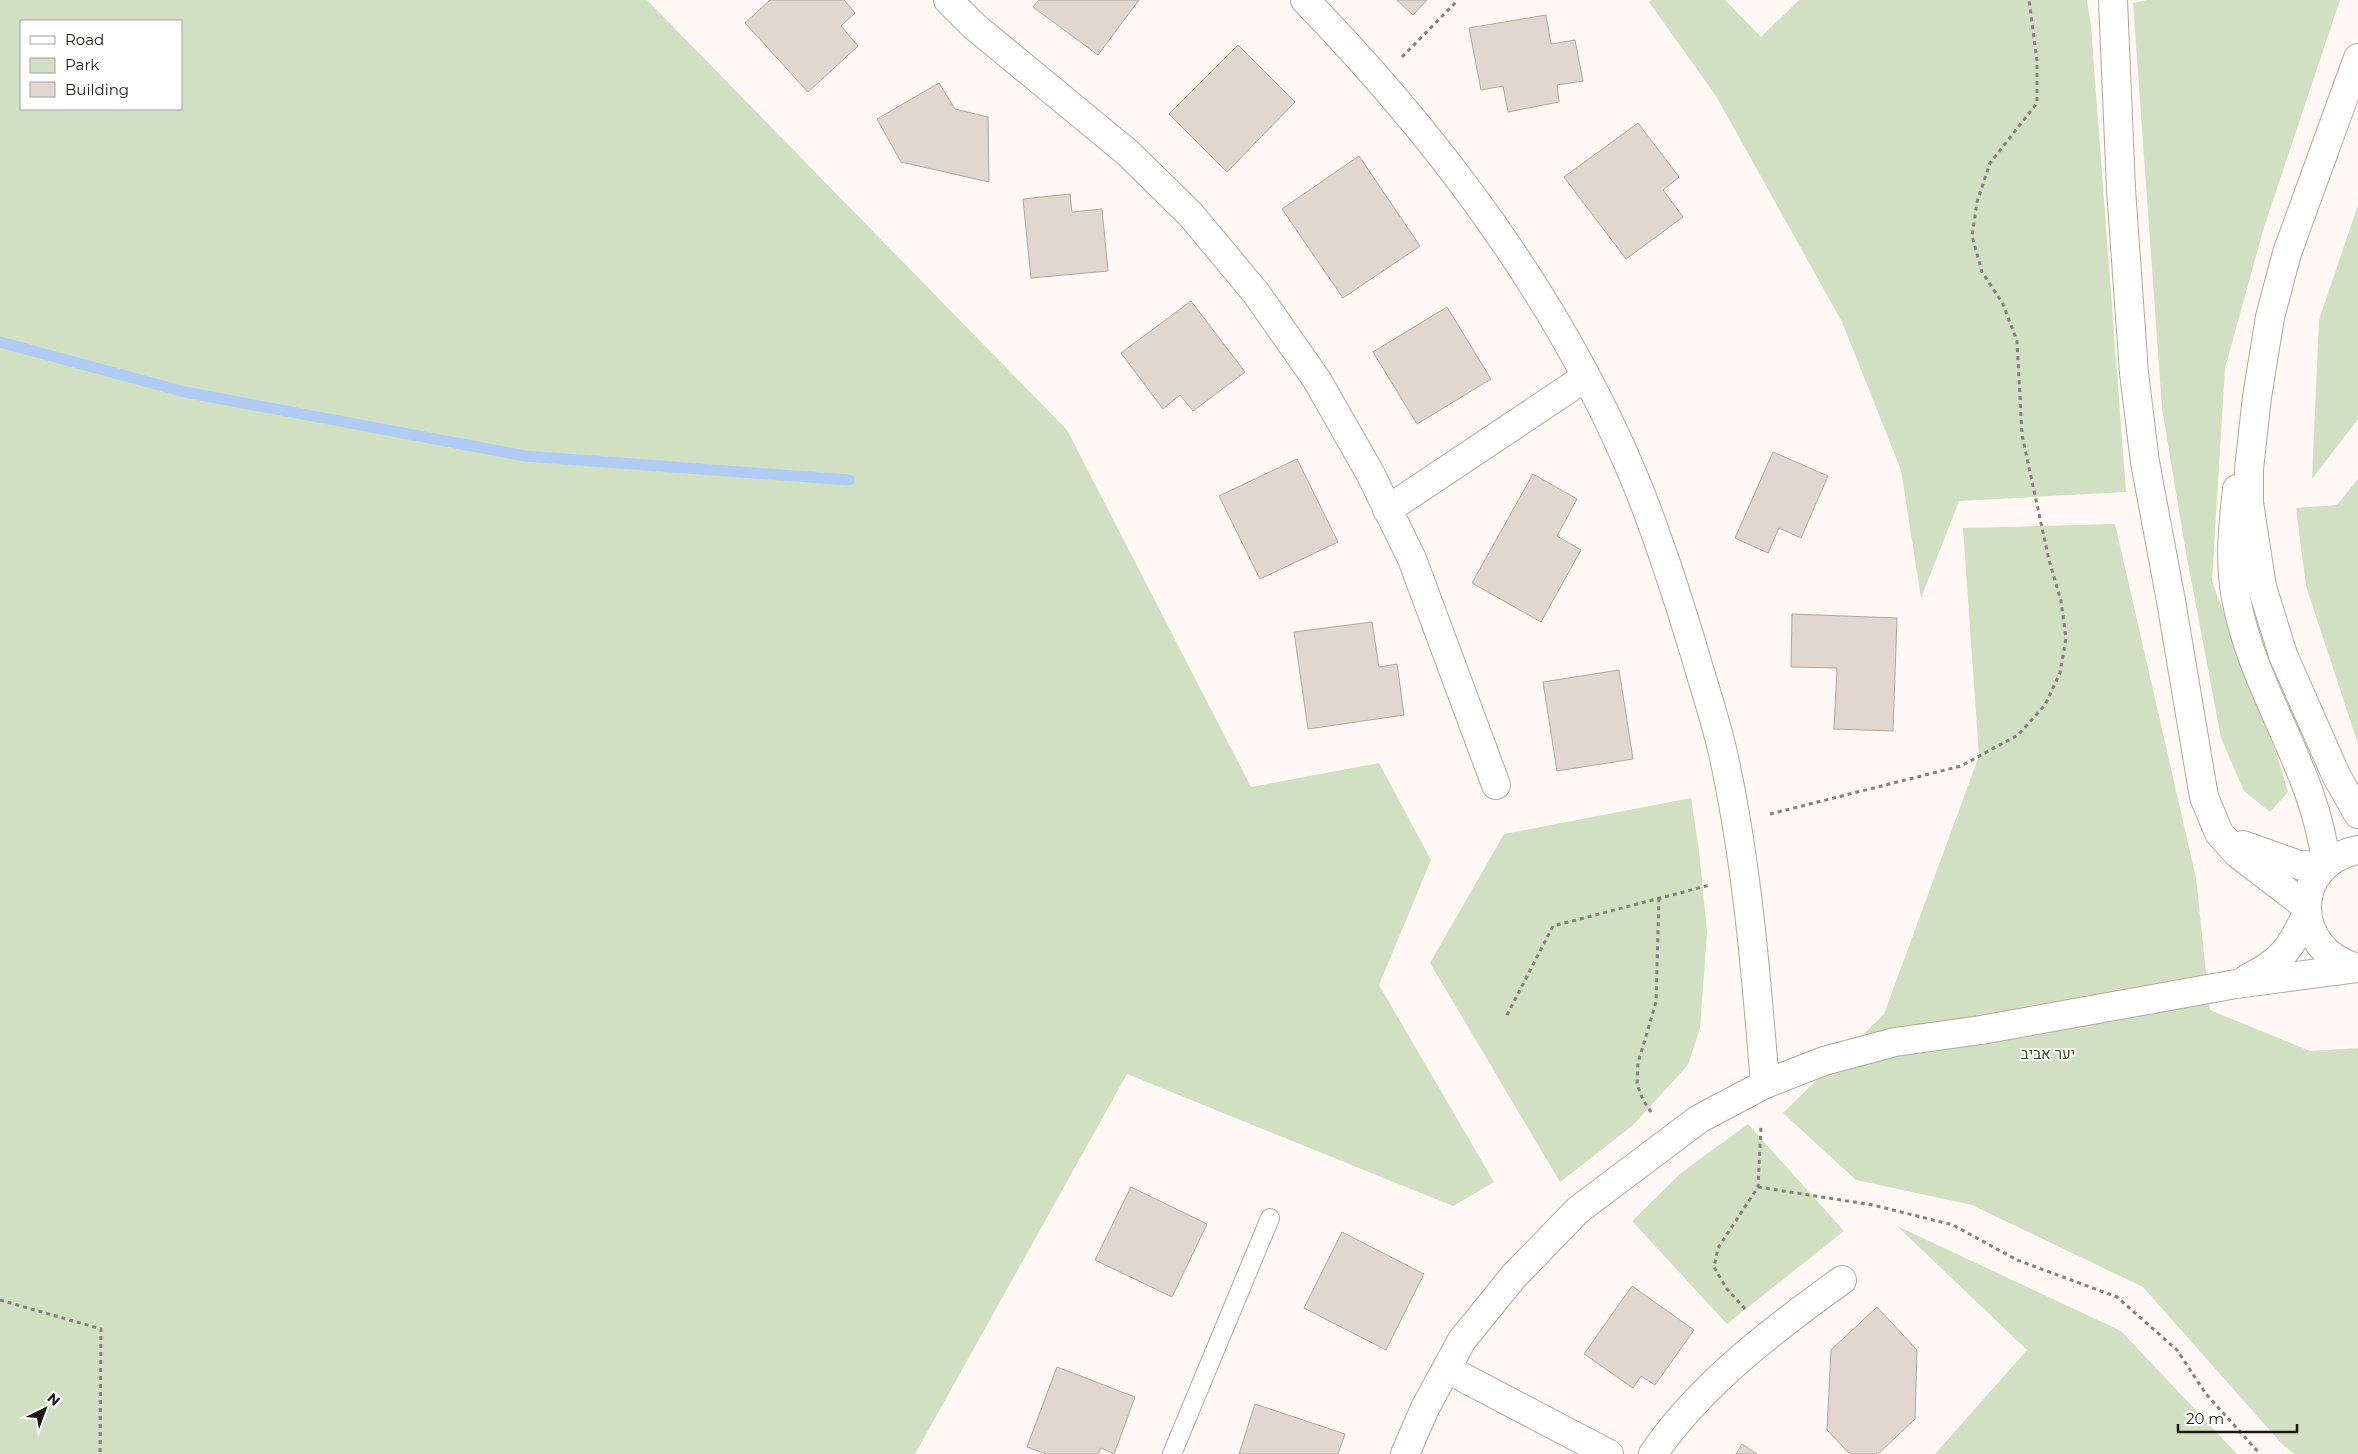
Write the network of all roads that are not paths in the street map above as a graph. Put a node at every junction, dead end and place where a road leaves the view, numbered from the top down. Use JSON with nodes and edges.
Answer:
{"nodes":[{"id":1,"x":948,"y":0,"type":"edge"},
{"id":2,"x":1305,"y":0,"type":"edge"},
{"id":3,"x":2113,"y":0,"type":"edge"},
{"id":4,"x":2358,"y":58,"type":"edge"},
{"id":5,"x":1586,"y":377,"type":"junction"},
{"id":6,"x":2256,"y":397,"type":"junction"},
{"id":7,"x":1388,"y":510,"type":"junction"},
{"id":8,"x":1496,"y":785,"type":"dead end"},
{"id":9,"x":2358,"y":814,"type":"edge"},
{"id":10,"x":2219,"y":832,"type":"junction"},
{"id":11,"x":2358,"y":850,"type":"edge"},
{"id":12,"x":2326,"y":865,"type":"junction"},
{"id":13,"x":2307,"y":910,"type":"junction"},
{"id":14,"x":2358,"y":968,"type":"edge"},
{"id":15,"x":2236,"y":984,"type":"junction"},
{"id":16,"x":1765,"y":1084,"type":"junction"},
{"id":17,"x":1270,"y":1218,"type":"dead end"},
{"id":18,"x":1842,"y":1280,"type":"dead end"},
{"id":19,"x":1447,"y":1369,"type":"junction"},
{"id":20,"x":1172,"y":1454,"type":"edge"},
{"id":21,"x":1405,"y":1454,"type":"edge"},
{"id":22,"x":1609,"y":1454,"type":"edge"},
{"id":23,"x":1653,"y":1454,"type":"edge"}],
"edges":[{"from":1,"to":7,"type":"street"},
{"from":2,"to":5,"type":"street"},
{"from":3,"to":10,"type":"street"},
{"from":4,"to":6,"type":"street"},
{"from":5,"to":7,"type":"street"},
{"from":5,"to":16,"type":"street"},
{"from":6,"to":9,"type":"street"},
{"from":6,"to":12,"type":"street"},
{"from":7,"to":8,"type":"street"},
{"from":10,"to":12,"type":"street"},
{"from":10,"to":13,"type":"street"},
{"from":11,"to":12,"type":"street"},
{"from":12,"to":13,"type":"street"},
{"from":13,"to":14,"type":"street"},
{"from":13,"to":15,"type":"street"},
{"from":14,"to":15,"type":"street"},
{"from":15,"to":16,"type":"street"},
{"from":16,"to":19,"type":"street"},
{"from":17,"to":20,"type":"lane"},
{"from":18,"to":23,"type":"street"},
{"from":19,"to":21,"type":"street"},
{"from":19,"to":22,"type":"street"}]}
